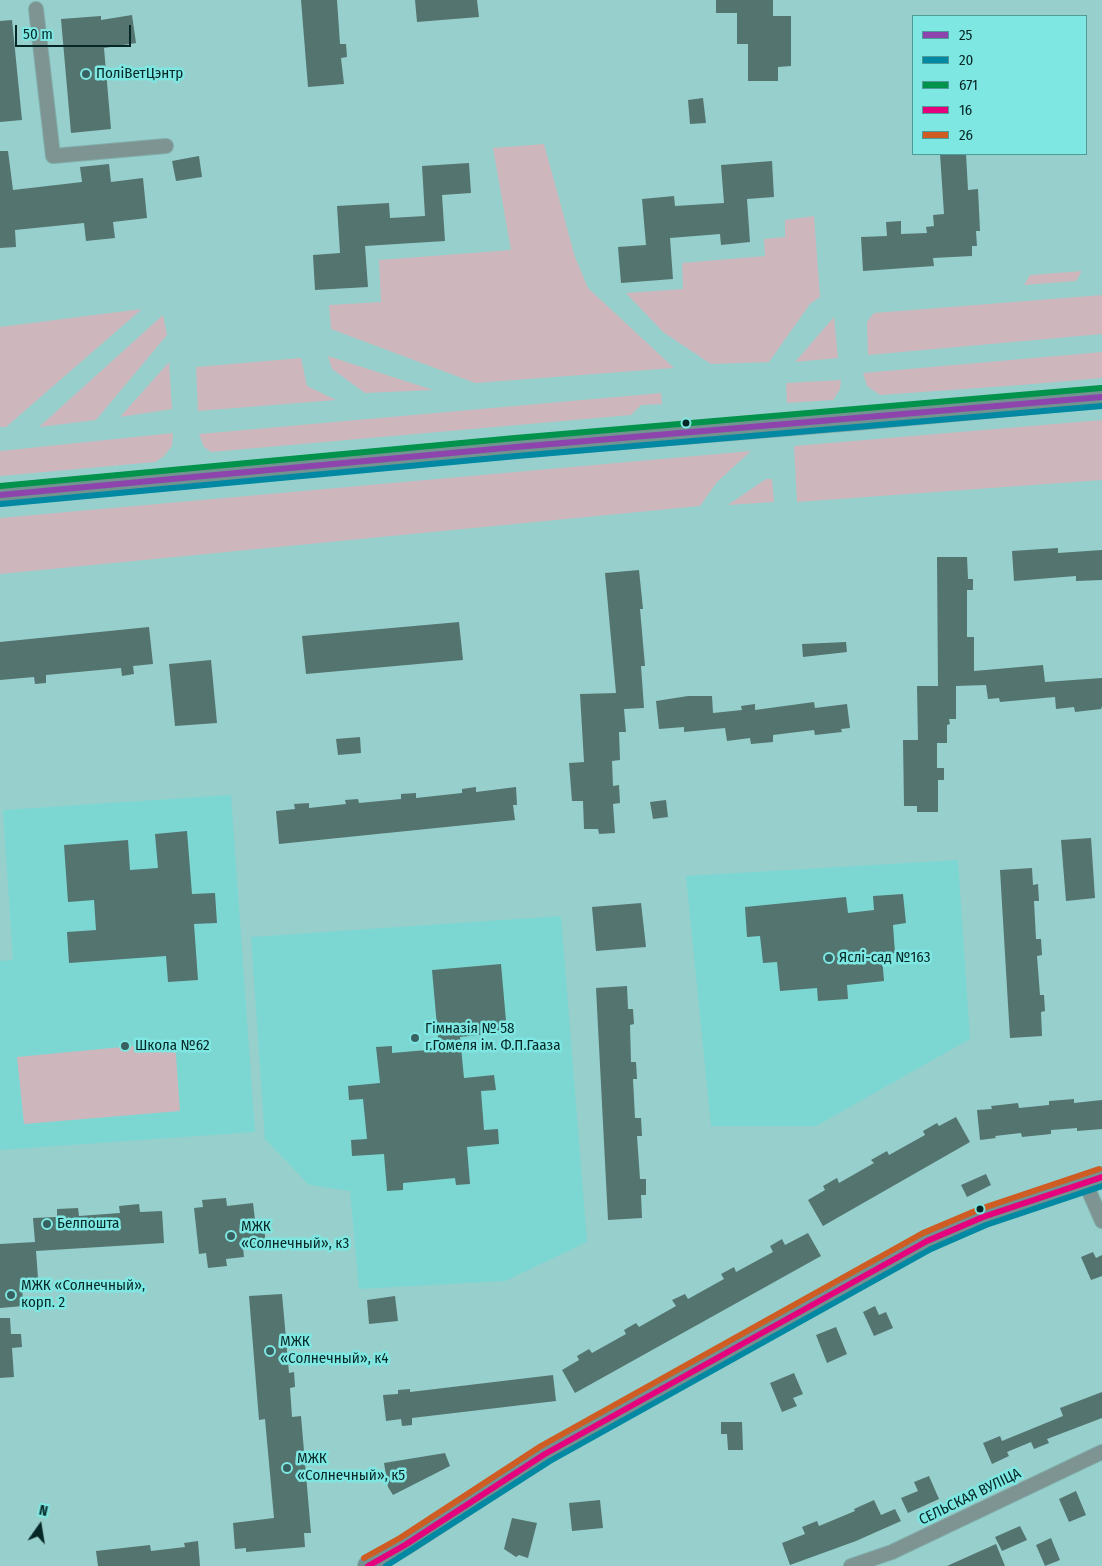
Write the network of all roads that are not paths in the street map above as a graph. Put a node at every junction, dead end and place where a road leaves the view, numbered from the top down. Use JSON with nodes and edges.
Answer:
{"nodes":[{"id":1,"x":36,"y":9,"type":"dead end"},
{"id":2,"x":166,"y":146,"type":"dead end"},
{"id":3,"x":1102,"y":397,"type":"edge"},
{"id":4,"x":0,"y":495,"type":"edge"},
{"id":5,"x":1093,"y":1180,"type":"edge"},
{"id":6,"x":1102,"y":1221,"type":"edge"},
{"id":7,"x":1102,"y":1452,"type":"edge"},
{"id":8,"x":368,"y":1566,"type":"edge"},
{"id":9,"x":851,"y":1566,"type":"edge"}],
"edges":[{"from":1,"to":2,"type":"street"},
{"from":3,"to":4,"type":"main road"},
{"from":5,"to":6,"type":"street"},
{"from":5,"to":8,"type":"street"},
{"from":7,"to":9,"type":"street","name":"СЕЛЬСКАЯ ВУЛІЦА"}]}
